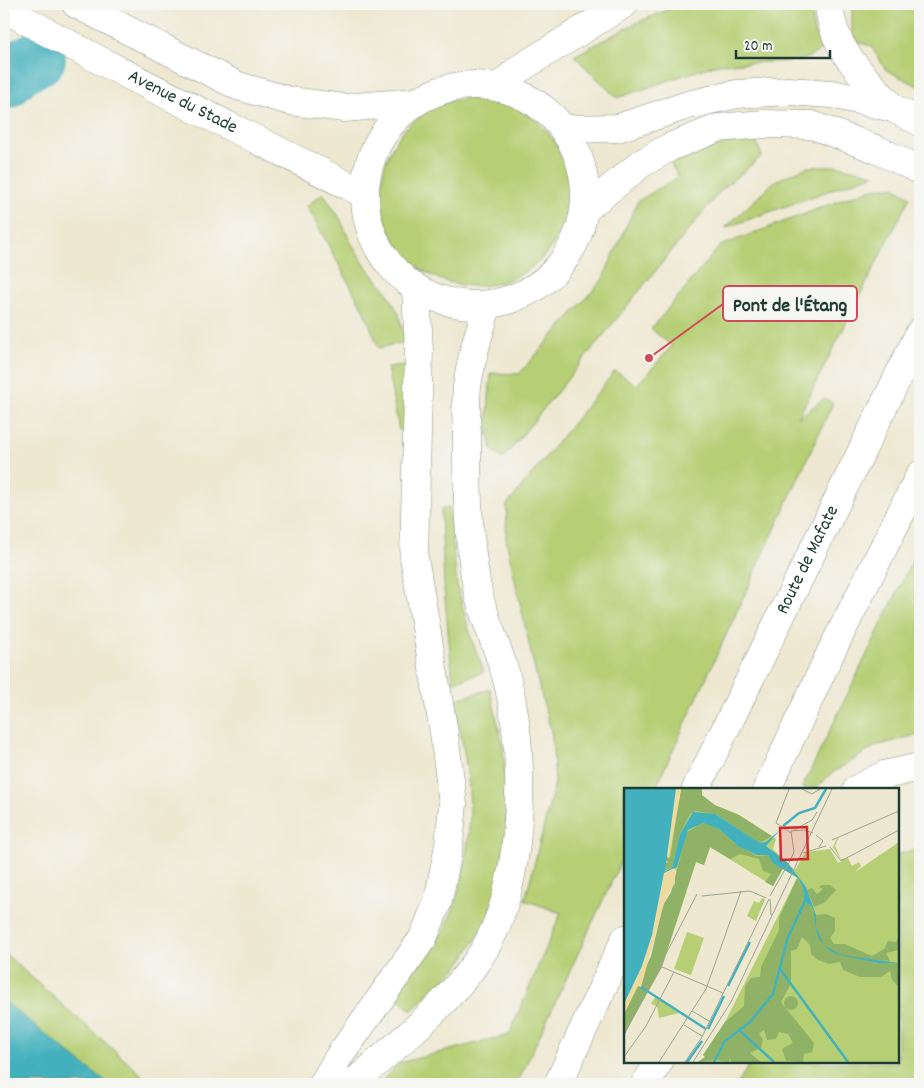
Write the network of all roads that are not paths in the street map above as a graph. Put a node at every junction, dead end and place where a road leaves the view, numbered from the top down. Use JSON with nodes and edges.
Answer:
{"nodes":[{"id":1,"x":76,"y":4,"type":"edge"},
{"id":2,"x":624,"y":4,"type":"edge"},
{"id":3,"x":829,"y":4,"type":"edge"},
{"id":4,"x":4,"y":8,"type":"edge"},
{"id":5,"x":499,"y":87,"type":"junction"},
{"id":6,"x":415,"y":102,"type":"junction"},
{"id":7,"x":893,"y":108,"type":"junction"},
{"id":8,"x":920,"y":122,"type":"edge"},
{"id":9,"x":565,"y":129,"type":"junction"},
{"id":10,"x":920,"y":170,"type":"edge"},
{"id":11,"x":364,"y":194,"type":"junction"},
{"id":12,"x":585,"y":209,"type":"junction"},
{"id":13,"x":416,"y":288,"type":"junction"},
{"id":14,"x":488,"y":304,"type":"junction"},
{"id":15,"x":920,"y":332,"type":"edge"},
{"id":16,"x":920,"y":474,"type":"edge"},
{"id":17,"x":920,"y":767,"type":"edge"},
{"id":18,"x":696,"y":788,"type":"edge"},
{"id":19,"x":767,"y":788,"type":"edge"},
{"id":20,"x":859,"y":788,"type":"edge"},
{"id":21,"x":624,"y":940,"type":"edge"},
{"id":22,"x":640,"y":1063,"type":"edge"},
{"id":23,"x":657,"y":1063,"type":"edge"},
{"id":24,"x":323,"y":1084,"type":"edge"},
{"id":25,"x":352,"y":1084,"type":"edge"},
{"id":26,"x":558,"y":1084,"type":"edge"},
{"id":27,"x":629,"y":1084,"type":"edge"},
{"id":28,"x":645,"y":1084,"type":"edge"}],
"edges":[{"from":1,"to":6,"type":"main road","name":"Avenue du Stade"},
{"from":2,"to":5,"type":"main road"},
{"from":3,"to":7,"type":"main road"},
{"from":4,"to":11,"type":"main road","name":"Avenue du Stade"},
{"from":5,"to":6,"type":"main road"},
{"from":5,"to":9,"type":"main road"},
{"from":6,"to":11,"type":"main road"},
{"from":7,"to":8,"type":"main road"},
{"from":7,"to":9,"type":"main road"},
{"from":9,"to":12,"type":"main road"},
{"from":10,"to":12,"type":"main road"},
{"from":11,"to":13,"type":"main road"},
{"from":12,"to":14,"type":"main road"},
{"from":13,"to":14,"type":"main road"},
{"from":13,"to":24,"type":"main road"},
{"from":14,"to":25,"type":"main road"},
{"from":15,"to":18,"type":"main road","name":"Route de Mafate"},
{"from":16,"to":19,"type":"main road"},
{"from":17,"to":20,"type":"main road"},
{"from":21,"to":26,"type":"main road"},
{"from":22,"to":27,"type":"main road"},
{"from":23,"to":28,"type":"main road"}]}
